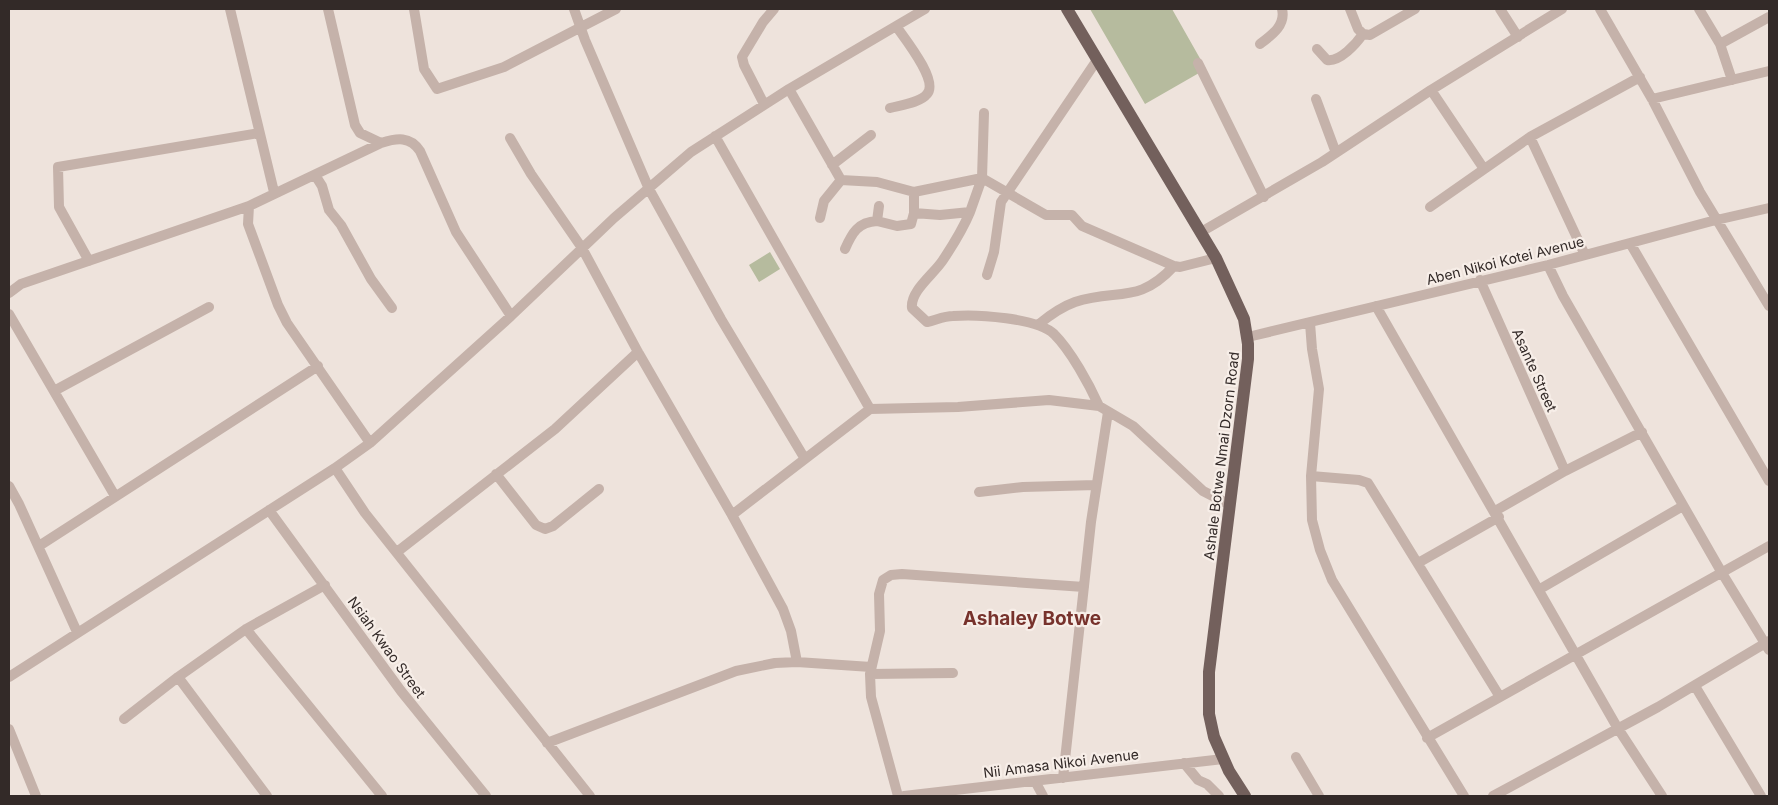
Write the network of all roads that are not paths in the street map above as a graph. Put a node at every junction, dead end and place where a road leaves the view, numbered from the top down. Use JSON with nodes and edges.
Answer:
{"nodes":[{"id":1,"x":230,"y":9,"type":"edge"},
{"id":2,"x":328,"y":9,"type":"edge"},
{"id":3,"x":414,"y":9,"type":"edge"},
{"id":4,"x":574,"y":9,"type":"edge"},
{"id":5,"x":616,"y":9,"type":"edge"},
{"id":6,"x":774,"y":9,"type":"edge"},
{"id":7,"x":925,"y":9,"type":"edge"},
{"id":8,"x":1282,"y":9,"type":"edge"},
{"id":9,"x":1350,"y":9,"type":"edge"},
{"id":10,"x":1415,"y":9,"type":"edge"},
{"id":11,"x":1500,"y":9,"type":"edge"},
{"id":12,"x":1562,"y":9,"type":"edge"},
{"id":13,"x":1600,"y":9,"type":"edge"},
{"id":14,"x":1698,"y":9,"type":"edge"},
{"id":15,"x":1070,"y":10,"type":"edge"},
{"id":16,"x":1769,"y":17,"type":"edge"},
{"id":17,"x":896,"y":26,"type":"junction"},
{"id":18,"x":581,"y":28,"type":"junction"},
{"id":19,"x":1363,"y":34,"type":"junction"},
{"id":20,"x":1518,"y":37,"type":"junction"},
{"id":21,"x":1260,"y":44,"type":"dead end"},
{"id":22,"x":1720,"y":44,"type":"junction"},
{"id":23,"x":1317,"y":49,"type":"dead end"},
{"id":24,"x":1097,"y":60,"type":"junction"},
{"id":25,"x":1198,"y":63,"type":"dead end"},
{"id":26,"x":1769,"y":71,"type":"edge"},
{"id":27,"x":1640,"y":77,"type":"junction"},
{"id":28,"x":1732,"y":80,"type":"junction"},
{"id":29,"x":789,"y":88,"type":"junction"},
{"id":30,"x":1431,"y":90,"type":"junction"},
{"id":31,"x":1316,"y":99,"type":"dead end"},
{"id":32,"x":1652,"y":99,"type":"junction"},
{"id":33,"x":764,"y":104,"type":"junction"},
{"id":34,"x":890,"y":108,"type":"dead end"},
{"id":35,"x":984,"y":113,"type":"dead end"},
{"id":36,"x":260,"y":132,"type":"junction"},
{"id":37,"x":871,"y":135,"type":"dead end"},
{"id":38,"x":715,"y":136,"type":"junction"},
{"id":39,"x":1530,"y":137,"type":"junction"},
{"id":40,"x":510,"y":138,"type":"dead end"},
{"id":41,"x":381,"y":143,"type":"junction"},
{"id":42,"x":1336,"y":153,"type":"junction"},
{"id":43,"x":832,"y":165,"type":"junction"},
{"id":44,"x":1484,"y":169,"type":"junction"},
{"id":45,"x":315,"y":175,"type":"junction"},
{"id":46,"x":982,"y":178,"type":"junction"},
{"id":47,"x":841,"y":180,"type":"junction"},
{"id":48,"x":649,"y":189,"type":"junction"},
{"id":49,"x":1008,"y":191,"type":"junction"},
{"id":50,"x":274,"y":192,"type":"junction"},
{"id":51,"x":914,"y":192,"type":"junction"},
{"id":52,"x":1264,"y":197,"type":"junction"},
{"id":53,"x":249,"y":206,"type":"junction"},
{"id":54,"x":879,"y":206,"type":"dead end"},
{"id":55,"x":1430,"y":207,"type":"dead end"},
{"id":56,"x":1769,"y":208,"type":"edge"},
{"id":57,"x":970,"y":212,"type":"junction"},
{"id":58,"x":914,"y":214,"type":"junction"},
{"id":59,"x":820,"y":218,"type":"dead end"},
{"id":60,"x":1718,"y":220,"type":"junction"},
{"id":61,"x":877,"y":221,"type":"junction"},
{"id":62,"x":1202,"y":232,"type":"junction"},
{"id":63,"x":1630,"y":243,"type":"junction"},
{"id":64,"x":582,"y":248,"type":"junction"},
{"id":65,"x":844,"y":249,"type":"dead end"},
{"id":66,"x":1585,"y":255,"type":"junction"},
{"id":67,"x":1216,"y":258,"type":"junction"},
{"id":68,"x":89,"y":261,"type":"junction"},
{"id":69,"x":1548,"y":265,"type":"junction"},
{"id":70,"x":1174,"y":266,"type":"junction"},
{"id":71,"x":987,"y":275,"type":"dead end"},
{"id":72,"x":1480,"y":280,"type":"junction"},
{"id":73,"x":9,"y":293,"type":"edge"},
{"id":74,"x":1376,"y":306,"type":"junction"},
{"id":75,"x":1769,"y":306,"type":"edge"},
{"id":76,"x":209,"y":307,"type":"dead end"},
{"id":77,"x":392,"y":308,"type":"dead end"},
{"id":78,"x":9,"y":314,"type":"edge"},
{"id":79,"x":511,"y":316,"type":"junction"},
{"id":80,"x":1310,"y":323,"type":"junction"},
{"id":81,"x":1039,"y":324,"type":"junction"},
{"id":82,"x":1248,"y":337,"type":"junction"},
{"id":83,"x":638,"y":352,"type":"junction"},
{"id":84,"x":318,"y":366,"type":"junction"},
{"id":85,"x":54,"y":391,"type":"junction"},
{"id":86,"x":1099,"y":406,"type":"junction"},
{"id":87,"x":870,"y":409,"type":"junction"},
{"id":88,"x":1108,"y":412,"type":"junction"},
{"id":89,"x":1642,"y":432,"type":"junction"},
{"id":90,"x":370,"y":443,"type":"junction"},
{"id":91,"x":805,"y":459,"type":"junction"},
{"id":92,"x":335,"y":468,"type":"junction"},
{"id":93,"x":1565,"y":471,"type":"junction"},
{"id":94,"x":496,"y":474,"type":"junction"},
{"id":95,"x":1311,"y":476,"type":"junction"},
{"id":96,"x":1769,"y":481,"type":"edge"},
{"id":97,"x":1096,"y":485,"type":"junction"},
{"id":98,"x":9,"y":486,"type":"edge"},
{"id":99,"x":599,"y":489,"type":"dead end"},
{"id":100,"x":979,"y":492,"type":"dead end"},
{"id":101,"x":115,"y":496,"type":"junction"},
{"id":102,"x":1230,"y":505,"type":"junction"},
{"id":103,"x":1683,"y":506,"type":"junction"},
{"id":104,"x":269,"y":510,"type":"junction"},
{"id":105,"x":1497,"y":514,"type":"junction"},
{"id":106,"x":732,"y":515,"type":"junction"},
{"id":107,"x":39,"y":546,"type":"junction"},
{"id":108,"x":1769,"y":546,"type":"edge"},
{"id":109,"x":397,"y":552,"type":"junction"},
{"id":110,"x":1418,"y":563,"type":"junction"},
{"id":111,"x":1722,"y":573,"type":"junction"},
{"id":112,"x":325,"y":585,"type":"junction"},
{"id":113,"x":1084,"y":588,"type":"junction"},
{"id":114,"x":1540,"y":589,"type":"junction"},
{"id":115,"x":246,"y":629,"type":"junction"},
{"id":116,"x":77,"y":632,"type":"junction"},
{"id":117,"x":1768,"y":645,"type":"edge"},
{"id":118,"x":1577,"y":654,"type":"junction"},
{"id":119,"x":797,"y":662,"type":"junction"},
{"id":120,"x":870,"y":670,"type":"junction"},
{"id":121,"x":953,"y":673,"type":"dead end"},
{"id":122,"x":178,"y":676,"type":"junction"},
{"id":123,"x":9,"y":677,"type":"edge"},
{"id":124,"x":1695,"y":686,"type":"junction"},
{"id":125,"x":1500,"y":697,"type":"junction"},
{"id":126,"x":124,"y":719,"type":"dead end"},
{"id":127,"x":1617,"y":727,"type":"junction"},
{"id":128,"x":9,"y":729,"type":"edge"},
{"id":129,"x":1427,"y":738,"type":"junction"},
{"id":130,"x":547,"y":743,"type":"junction"},
{"id":131,"x":1296,"y":757,"type":"dead end"},
{"id":132,"x":1222,"y":759,"type":"junction"},
{"id":133,"x":1184,"y":763,"type":"junction"},
{"id":134,"x":1063,"y":778,"type":"junction"},
{"id":135,"x":1035,"y":781,"type":"junction"},
{"id":136,"x":928,"y":795,"type":"edge"},
{"id":137,"x":1039,"y":795,"type":"edge"},
{"id":138,"x":36,"y":796,"type":"edge"},
{"id":139,"x":267,"y":796,"type":"edge"},
{"id":140,"x":382,"y":796,"type":"edge"},
{"id":141,"x":486,"y":796,"type":"edge"},
{"id":142,"x":590,"y":796,"type":"edge"},
{"id":143,"x":898,"y":796,"type":"edge"},
{"id":144,"x":904,"y":796,"type":"edge"},
{"id":145,"x":1219,"y":796,"type":"edge"},
{"id":146,"x":1245,"y":796,"type":"edge"},
{"id":147,"x":1319,"y":796,"type":"edge"},
{"id":148,"x":1464,"y":796,"type":"edge"},
{"id":149,"x":1493,"y":796,"type":"edge"},
{"id":150,"x":1662,"y":796,"type":"edge"},
{"id":151,"x":1761,"y":796,"type":"edge"}],
"edges":[{"from":1,"to":36,"type":"street"},
{"from":2,"to":41,"type":"street"},
{"from":3,"to":18,"type":"street"},
{"from":4,"to":18,"type":"street"},
{"from":5,"to":18,"type":"street"},
{"from":6,"to":33,"type":"street"},
{"from":7,"to":17,"type":"street"},
{"from":8,"to":21,"type":"street"},
{"from":9,"to":19,"type":"street"},
{"from":10,"to":19,"type":"street"},
{"from":11,"to":20,"type":"street"},
{"from":12,"to":20,"type":"street"},
{"from":13,"to":27,"type":"street"},
{"from":14,"to":22,"type":"street"},
{"from":15,"to":24,"type":"main road","name":"Ashale Botwe Nmai Dzorn Road"},
{"from":16,"to":22,"type":"street"},
{"from":17,"to":29,"type":"street"},
{"from":17,"to":34,"type":"street"},
{"from":18,"to":48,"type":"street"},
{"from":19,"to":23,"type":"street"},
{"from":20,"to":30,"type":"street"},
{"from":22,"to":28,"type":"street"},
{"from":24,"to":49,"type":"street"},
{"from":24,"to":62,"type":"main road","name":"Ashale Botwe Nmai Dzorn Road"},
{"from":25,"to":52,"type":"street"},
{"from":26,"to":28,"type":"street"},
{"from":27,"to":32,"type":"street"},
{"from":27,"to":39,"type":"street"},
{"from":28,"to":32,"type":"street"},
{"from":29,"to":33,"type":"street"},
{"from":29,"to":43,"type":"street"},
{"from":30,"to":42,"type":"street"},
{"from":30,"to":44,"type":"street"},
{"from":31,"to":42,"type":"street"},
{"from":32,"to":60,"type":"street"},
{"from":33,"to":38,"type":"street"},
{"from":35,"to":46,"type":"street"},
{"from":36,"to":50,"type":"street"},
{"from":36,"to":68,"type":"street"},
{"from":37,"to":43,"type":"street"},
{"from":38,"to":48,"type":"street"},
{"from":38,"to":87,"type":"street"},
{"from":39,"to":44,"type":"street"},
{"from":39,"to":66,"type":"street"},
{"from":40,"to":64,"type":"street"},
{"from":41,"to":45,"type":"street"},
{"from":41,"to":79,"type":"street"},
{"from":42,"to":52,"type":"street"},
{"from":43,"to":47,"type":"street"},
{"from":44,"to":55,"type":"street"},
{"from":45,"to":50,"type":"street"},
{"from":45,"to":77,"type":"street"},
{"from":46,"to":49,"type":"street"},
{"from":46,"to":51,"type":"street"},
{"from":46,"to":57,"type":"street"},
{"from":47,"to":51,"type":"street"},
{"from":47,"to":59,"type":"street"},
{"from":48,"to":64,"type":"street"},
{"from":48,"to":91,"type":"street"},
{"from":49,"to":70,"type":"street"},
{"from":49,"to":71,"type":"street"},
{"from":50,"to":53,"type":"street"},
{"from":51,"to":58,"type":"street"},
{"from":52,"to":62,"type":"street"},
{"from":53,"to":68,"type":"street"},
{"from":53,"to":84,"type":"street"},
{"from":54,"to":61,"type":"street"},
{"from":56,"to":60,"type":"street","name":"Aben Nikoi Kotei Avenue"},
{"from":57,"to":58,"type":"street"},
{"from":57,"to":81,"type":"street"},
{"from":58,"to":61,"type":"street"},
{"from":60,"to":63,"type":"street","name":"Aben Nikoi Kotei Avenue"},
{"from":60,"to":75,"type":"street"},
{"from":61,"to":65,"type":"street"},
{"from":62,"to":67,"type":"main road","name":"Ashale Botwe Nmai Dzorn Road"},
{"from":63,"to":66,"type":"street","name":"Aben Nikoi Kotei Avenue"},
{"from":63,"to":96,"type":"street"},
{"from":64,"to":79,"type":"street"},
{"from":64,"to":83,"type":"street"},
{"from":66,"to":69,"type":"street","name":"Aben Nikoi Kotei Avenue"},
{"from":67,"to":70,"type":"street"},
{"from":67,"to":82,"type":"main road","name":"Ashale Botwe Nmai Dzorn Road"},
{"from":68,"to":73,"type":"street"},
{"from":69,"to":72,"type":"street","name":"Aben Nikoi Kotei Avenue"},
{"from":69,"to":89,"type":"street"},
{"from":70,"to":81,"type":"street"},
{"from":72,"to":74,"type":"street","name":"Aben Nikoi Kotei Avenue"},
{"from":72,"to":93,"type":"street","name":"Asante Street"},
{"from":74,"to":80,"type":"street","name":"Aben Nikoi Kotei Avenue"},
{"from":74,"to":105,"type":"street"},
{"from":76,"to":85,"type":"street"},
{"from":78,"to":85,"type":"street"},
{"from":79,"to":90,"type":"street"},
{"from":80,"to":82,"type":"street","name":"Aben Nikoi Kotei Avenue"},
{"from":80,"to":95,"type":"street"},
{"from":81,"to":86,"type":"street"},
{"from":82,"to":102,"type":"main road","name":"Ashale Botwe Nmai Dzorn Road"},
{"from":83,"to":94,"type":"street"},
{"from":83,"to":106,"type":"street"},
{"from":84,"to":90,"type":"street"},
{"from":84,"to":101,"type":"street"},
{"from":85,"to":101,"type":"street"},
{"from":86,"to":87,"type":"street"},
{"from":86,"to":88,"type":"street"},
{"from":87,"to":91,"type":"street"},
{"from":88,"to":97,"type":"street"},
{"from":88,"to":102,"type":"street"},
{"from":89,"to":93,"type":"street"},
{"from":89,"to":103,"type":"street"},
{"from":90,"to":92,"type":"street"},
{"from":91,"to":106,"type":"street"},
{"from":92,"to":104,"type":"street"},
{"from":92,"to":109,"type":"street"},
{"from":93,"to":105,"type":"street"},
{"from":94,"to":99,"type":"street"},
{"from":94,"to":109,"type":"street"},
{"from":95,"to":110,"type":"street"},
{"from":95,"to":129,"type":"street"},
{"from":97,"to":100,"type":"street"},
{"from":97,"to":113,"type":"street"},
{"from":98,"to":107,"type":"street"},
{"from":101,"to":107,"type":"street"},
{"from":102,"to":132,"type":"main road","name":"Ashale Botwe Nmai Dzorn Road"},
{"from":103,"to":111,"type":"street"},
{"from":103,"to":114,"type":"street"},
{"from":104,"to":112,"type":"street","name":"Nsiah Kwao Street"},
{"from":104,"to":116,"type":"street"},
{"from":105,"to":110,"type":"street"},
{"from":105,"to":114,"type":"street"},
{"from":106,"to":119,"type":"street"},
{"from":107,"to":116,"type":"street"},
{"from":108,"to":111,"type":"street"},
{"from":109,"to":130,"type":"street"},
{"from":110,"to":125,"type":"street"},
{"from":111,"to":117,"type":"street"},
{"from":111,"to":118,"type":"street"},
{"from":112,"to":115,"type":"street"},
{"from":112,"to":141,"type":"street","name":"Nsiah Kwao Street"},
{"from":113,"to":120,"type":"street"},
{"from":113,"to":134,"type":"street"},
{"from":114,"to":118,"type":"street"},
{"from":115,"to":122,"type":"street"},
{"from":115,"to":140,"type":"street"},
{"from":116,"to":123,"type":"street"},
{"from":117,"to":124,"type":"street"},
{"from":118,"to":125,"type":"street"},
{"from":118,"to":127,"type":"street"},
{"from":119,"to":120,"type":"street"},
{"from":119,"to":130,"type":"street"},
{"from":120,"to":121,"type":"street"},
{"from":120,"to":143,"type":"street"},
{"from":122,"to":126,"type":"street"},
{"from":122,"to":139,"type":"street"},
{"from":124,"to":127,"type":"street"},
{"from":124,"to":151,"type":"street"},
{"from":125,"to":129,"type":"street"},
{"from":127,"to":149,"type":"street"},
{"from":127,"to":150,"type":"street"},
{"from":128,"to":138,"type":"street"},
{"from":129,"to":148,"type":"street"},
{"from":130,"to":142,"type":"street"},
{"from":131,"to":147,"type":"street"},
{"from":132,"to":133,"type":"street","name":"Nii Amasa Nikoi Avenue"},
{"from":132,"to":146,"type":"main road","name":"Ashale Botwe Nmai Dzorn Road"},
{"from":133,"to":134,"type":"street","name":"Nii Amasa Nikoi Avenue"},
{"from":133,"to":145,"type":"street"},
{"from":134,"to":135,"type":"street","name":"Nii Amasa Nikoi Avenue"},
{"from":135,"to":136,"type":"street","name":"Nii Amasa Nikoi Avenue"},
{"from":135,"to":137,"type":"street"},
{"from":136,"to":144,"type":"street","name":"Nii Amasa Nikoi Avenue"}]}
